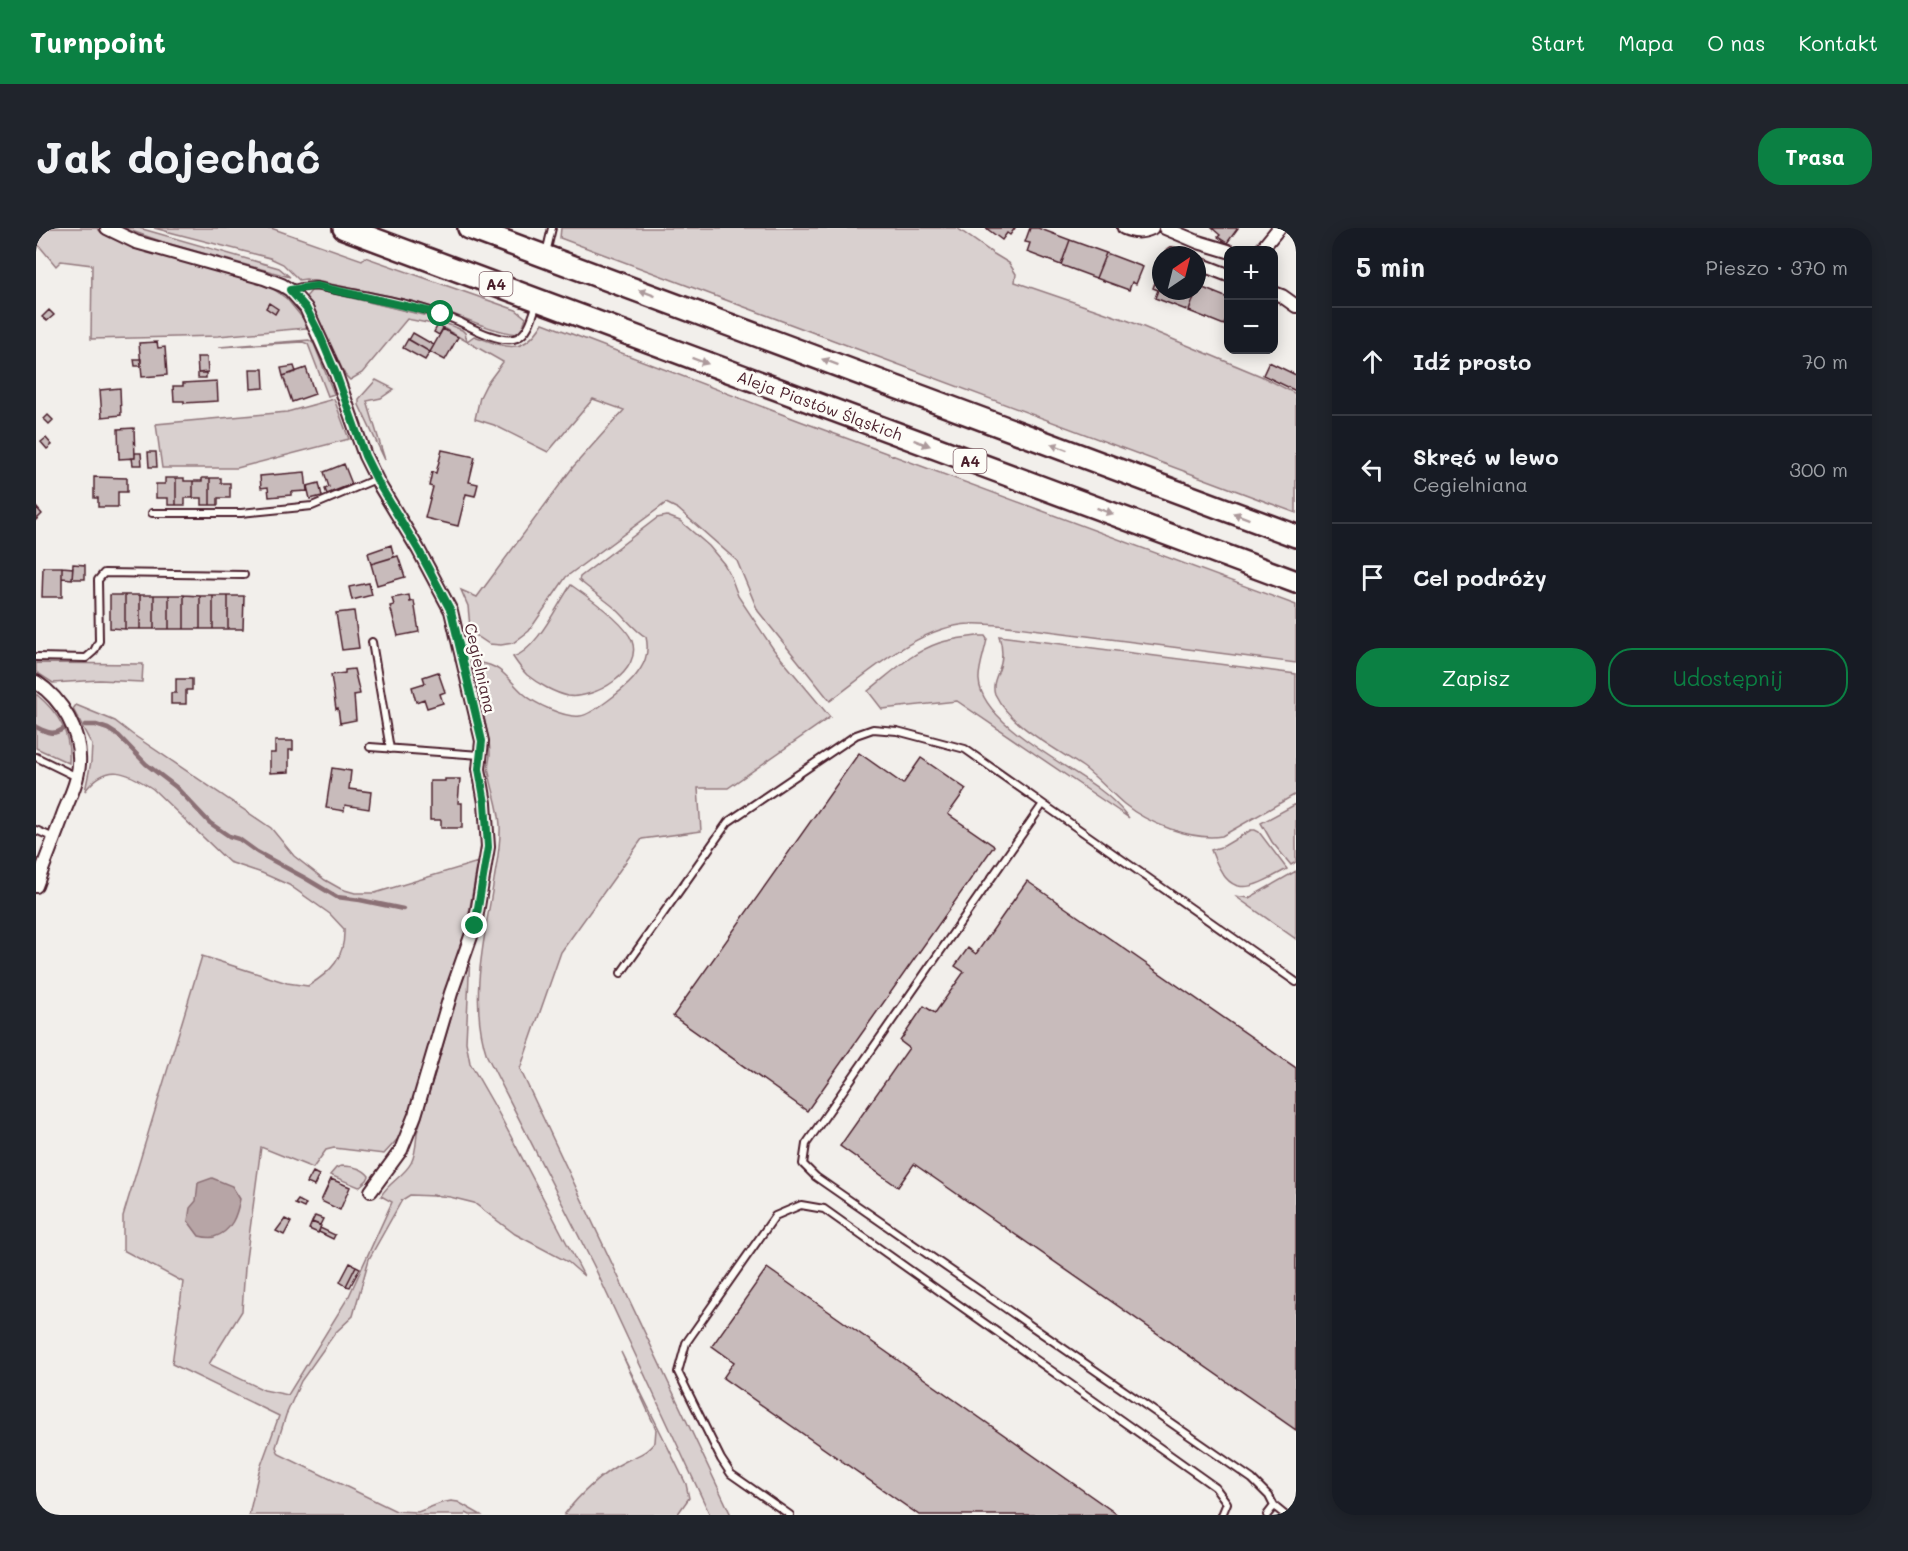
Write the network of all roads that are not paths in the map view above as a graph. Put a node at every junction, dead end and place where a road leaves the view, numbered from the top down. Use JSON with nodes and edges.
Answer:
{"nodes":[{"id":1,"x":107,"y":228,"type":"edge"},
{"id":2,"x":344,"y":228,"type":"edge"},
{"id":3,"x":469,"y":228,"type":"edge"},
{"id":4,"x":552,"y":228,"type":"edge"},
{"id":5,"x":1124,"y":228,"type":"edge"},
{"id":6,"x":1152,"y":228,"type":"edge"},
{"id":7,"x":1165,"y":228,"type":"edge"},
{"id":8,"x":1279,"y":228,"type":"edge"},
{"id":9,"x":1264,"y":246,"type":"edge"},
{"id":10,"x":1224,"y":250,"type":"edge"},
{"id":11,"x":545,"y":256,"type":"junction"},
{"id":12,"x":1206,"y":266,"type":"edge"},
{"id":13,"x":1224,"y":273,"type":"edge"},
{"id":14,"x":290,"y":290,"type":"junction"},
{"id":15,"x":1278,"y":295,"type":"edge"},
{"id":16,"x":538,"y":300,"type":"junction"},
{"id":17,"x":1296,"y":306,"type":"edge"},
{"id":18,"x":376,"y":479,"type":"junction"},
{"id":19,"x":152,"y":513,"type":"dead end"},
{"id":20,"x":1296,"y":536,"type":"edge"},
{"id":21,"x":244,"y":574,"type":"dead end"},
{"id":22,"x":1296,"y":582,"type":"edge"},
{"id":23,"x":372,"y":642,"type":"dead end"},
{"id":24,"x":36,"y":657,"type":"edge"},
{"id":25,"x":36,"y":682,"type":"edge"},
{"id":26,"x":370,"y":747,"type":"dead end"},
{"id":27,"x":390,"y":749,"type":"junction"},
{"id":28,"x":480,"y":755,"type":"junction"},
{"id":29,"x":36,"y":758,"type":"edge"},
{"id":30,"x":77,"y":777,"type":"junction"},
{"id":31,"x":1043,"y":804,"type":"junction"},
{"id":32,"x":36,"y":830,"type":"edge"},
{"id":33,"x":54,"y":838,"type":"junction"},
{"id":34,"x":36,"y":886,"type":"edge"},
{"id":35,"x":621,"y":973,"type":"dead end"},
{"id":36,"x":1296,"y":982,"type":"edge"},
{"id":37,"x":371,"y":1191,"type":"dead end"},
{"id":38,"x":1274,"y":1506,"type":"junction"},
{"id":39,"x":790,"y":1515,"type":"edge"},
{"id":40,"x":1222,"y":1515,"type":"edge"},
{"id":41,"x":1267,"y":1515,"type":"edge"},
{"id":42,"x":1285,"y":1515,"type":"edge"}],
"edges":[{"from":1,"to":14,"type":"street","name":"Cegielniana"},
{"from":2,"to":16,"type":"highway","name":"Aleja Piastów Śląskich","number":"A4"},
{"from":3,"to":11,"type":"highway"},
{"from":4,"to":11,"type":"lane"},
{"from":5,"to":6,"type":"street"},
{"from":7,"to":10,"type":"street"},
{"from":8,"to":9,"type":"street"},
{"from":20,"to":11,"type":"highway","one_way":true},
{"from":12,"to":13,"type":"street"},
{"from":14,"to":16,"type":"lane"},
{"from":14,"to":18,"type":"street","name":"Cegielniana"},
{"from":15,"to":17,"type":"street"},
{"from":16,"to":22,"type":"highway","name":"Aleja Piastów Śląskich","number":"A4","one_way":true},
{"from":18,"to":19,"type":"lane"},
{"from":18,"to":28,"type":"street","name":"Cegielniana"},
{"from":21,"to":24,"type":"lane"},
{"from":23,"to":27,"type":"lane"},
{"from":25,"to":30,"type":"street"},
{"from":26,"to":27,"type":"lane"},
{"from":27,"to":28,"type":"lane"},
{"from":28,"to":37,"type":"street","name":"Cegielniana"},
{"from":29,"to":30,"type":"lane"},
{"from":30,"to":33,"type":"street"},
{"from":31,"to":35,"type":"lane"},
{"from":31,"to":36,"type":"lane"},
{"from":31,"to":38,"type":"lane"},
{"from":32,"to":33,"type":"lane"},
{"from":33,"to":34,"type":"street"},
{"from":38,"to":41,"type":"lane"},
{"from":38,"to":42,"type":"lane"},
{"from":39,"to":40,"type":"lane"}]}
